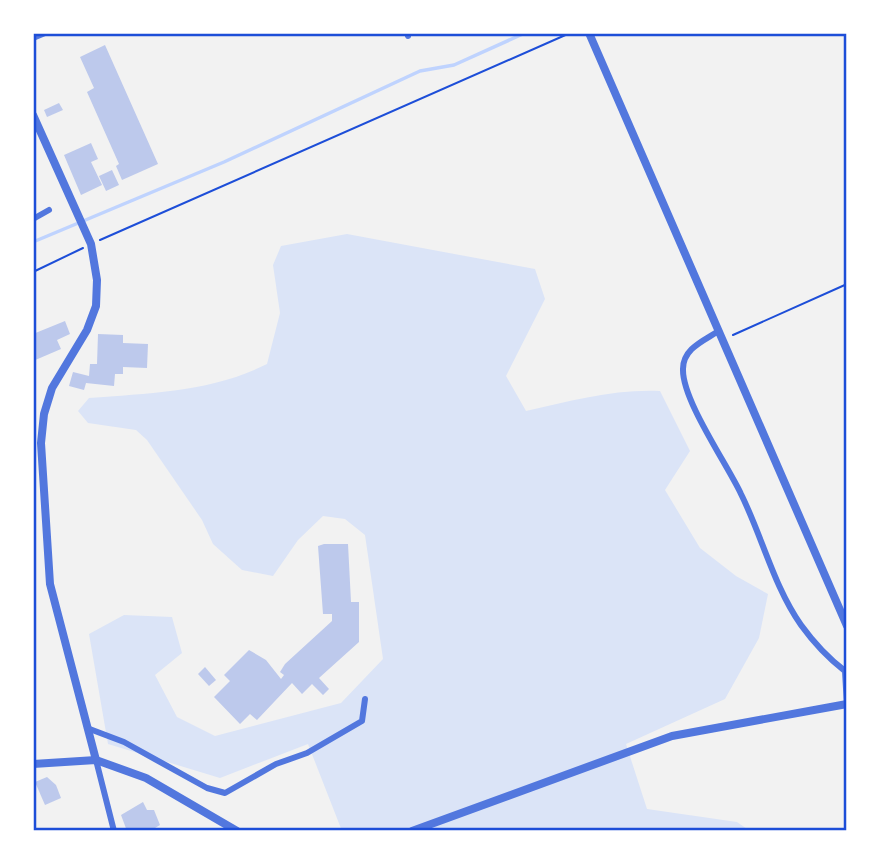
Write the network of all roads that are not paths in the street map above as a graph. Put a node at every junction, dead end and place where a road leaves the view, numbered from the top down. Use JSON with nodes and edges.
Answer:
{"nodes":[{"id":1,"x":45,"y":33,"type":"edge"},
{"id":2,"x":589,"y":33,"type":"edge"},
{"id":3,"x":33,"y":38,"type":"edge"},
{"id":4,"x":33,"y":115,"type":"edge"},
{"id":5,"x":50,"y":210,"type":"dead end"},
{"id":6,"x":33,"y":219,"type":"edge"},
{"id":7,"x":724,"y":338,"type":"junction"},
{"id":8,"x":847,"y":626,"type":"edge"},
{"id":9,"x":365,"y":699,"type":"dead end"},
{"id":10,"x":846,"y":705,"type":"edge"},
{"id":11,"x":87,"y":728,"type":"junction"},
{"id":12,"x":96,"y":760,"type":"junction"},
{"id":13,"x":33,"y":764,"type":"edge"},
{"id":14,"x":114,"y":831,"type":"edge"},
{"id":15,"x":237,"y":831,"type":"edge"},
{"id":16,"x":412,"y":831,"type":"edge"}],
"edges":[{"from":1,"to":3,"type":"street"},
{"from":2,"to":7,"type":"street"},
{"from":4,"to":11,"type":"street"},
{"from":5,"to":6,"type":"street"},
{"from":7,"to":8,"type":"street"},
{"from":7,"to":10,"type":"street"},
{"from":9,"to":11,"type":"street"},
{"from":10,"to":16,"type":"street"},
{"from":11,"to":12,"type":"street"},
{"from":12,"to":13,"type":"street"},
{"from":12,"to":14,"type":"street"},
{"from":12,"to":15,"type":"street"}]}
